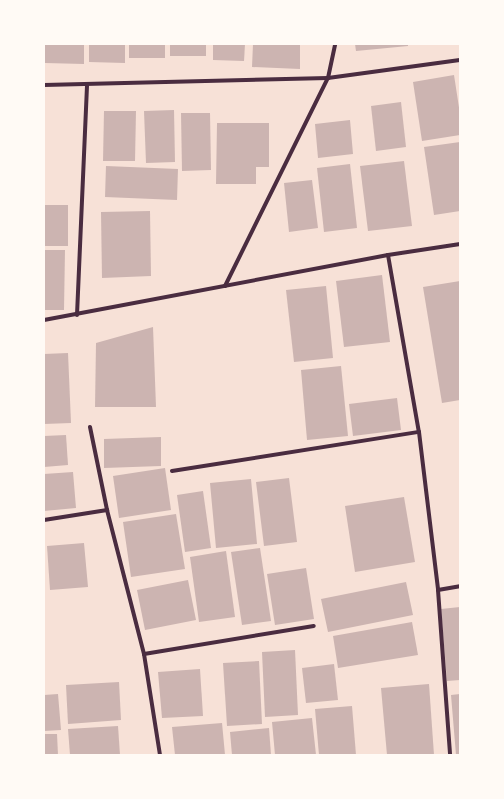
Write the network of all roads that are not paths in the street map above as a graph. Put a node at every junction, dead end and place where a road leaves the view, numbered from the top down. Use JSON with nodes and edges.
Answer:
{"nodes":[{"id":1,"x":335,"y":44,"type":"edge"},
{"id":2,"x":460,"y":60,"type":"edge"},
{"id":3,"x":328,"y":78,"type":"junction"},
{"id":4,"x":87,"y":84,"type":"junction"},
{"id":5,"x":44,"y":85,"type":"edge"},
{"id":6,"x":460,"y":244,"type":"edge"},
{"id":7,"x":388,"y":255,"type":"junction"},
{"id":8,"x":225,"y":286,"type":"junction"},
{"id":9,"x":77,"y":315,"type":"junction"},
{"id":10,"x":44,"y":320,"type":"edge"},
{"id":11,"x":90,"y":427,"type":"dead end"},
{"id":12,"x":419,"y":432,"type":"junction"},
{"id":13,"x":172,"y":471,"type":"dead end"},
{"id":14,"x":107,"y":510,"type":"junction"},
{"id":15,"x":44,"y":520,"type":"edge"},
{"id":16,"x":460,"y":586,"type":"edge"},
{"id":17,"x":438,"y":590,"type":"junction"},
{"id":18,"x":314,"y":626,"type":"dead end"},
{"id":19,"x":144,"y":654,"type":"junction"},
{"id":20,"x":160,"y":755,"type":"edge"},
{"id":21,"x":450,"y":755,"type":"edge"}],
"edges":[{"from":1,"to":3,"type":"street"},
{"from":2,"to":3,"type":"street"},
{"from":3,"to":4,"type":"street"},
{"from":3,"to":8,"type":"street"},
{"from":4,"to":5,"type":"street"},
{"from":4,"to":9,"type":"street"},
{"from":6,"to":7,"type":"street"},
{"from":7,"to":8,"type":"street"},
{"from":7,"to":12,"type":"street"},
{"from":8,"to":9,"type":"street"},
{"from":9,"to":10,"type":"street"},
{"from":11,"to":14,"type":"street"},
{"from":12,"to":13,"type":"street"},
{"from":12,"to":17,"type":"street"},
{"from":14,"to":15,"type":"street"},
{"from":14,"to":19,"type":"street"},
{"from":16,"to":17,"type":"street"},
{"from":17,"to":21,"type":"street"},
{"from":18,"to":19,"type":"street"},
{"from":19,"to":20,"type":"street"}]}
